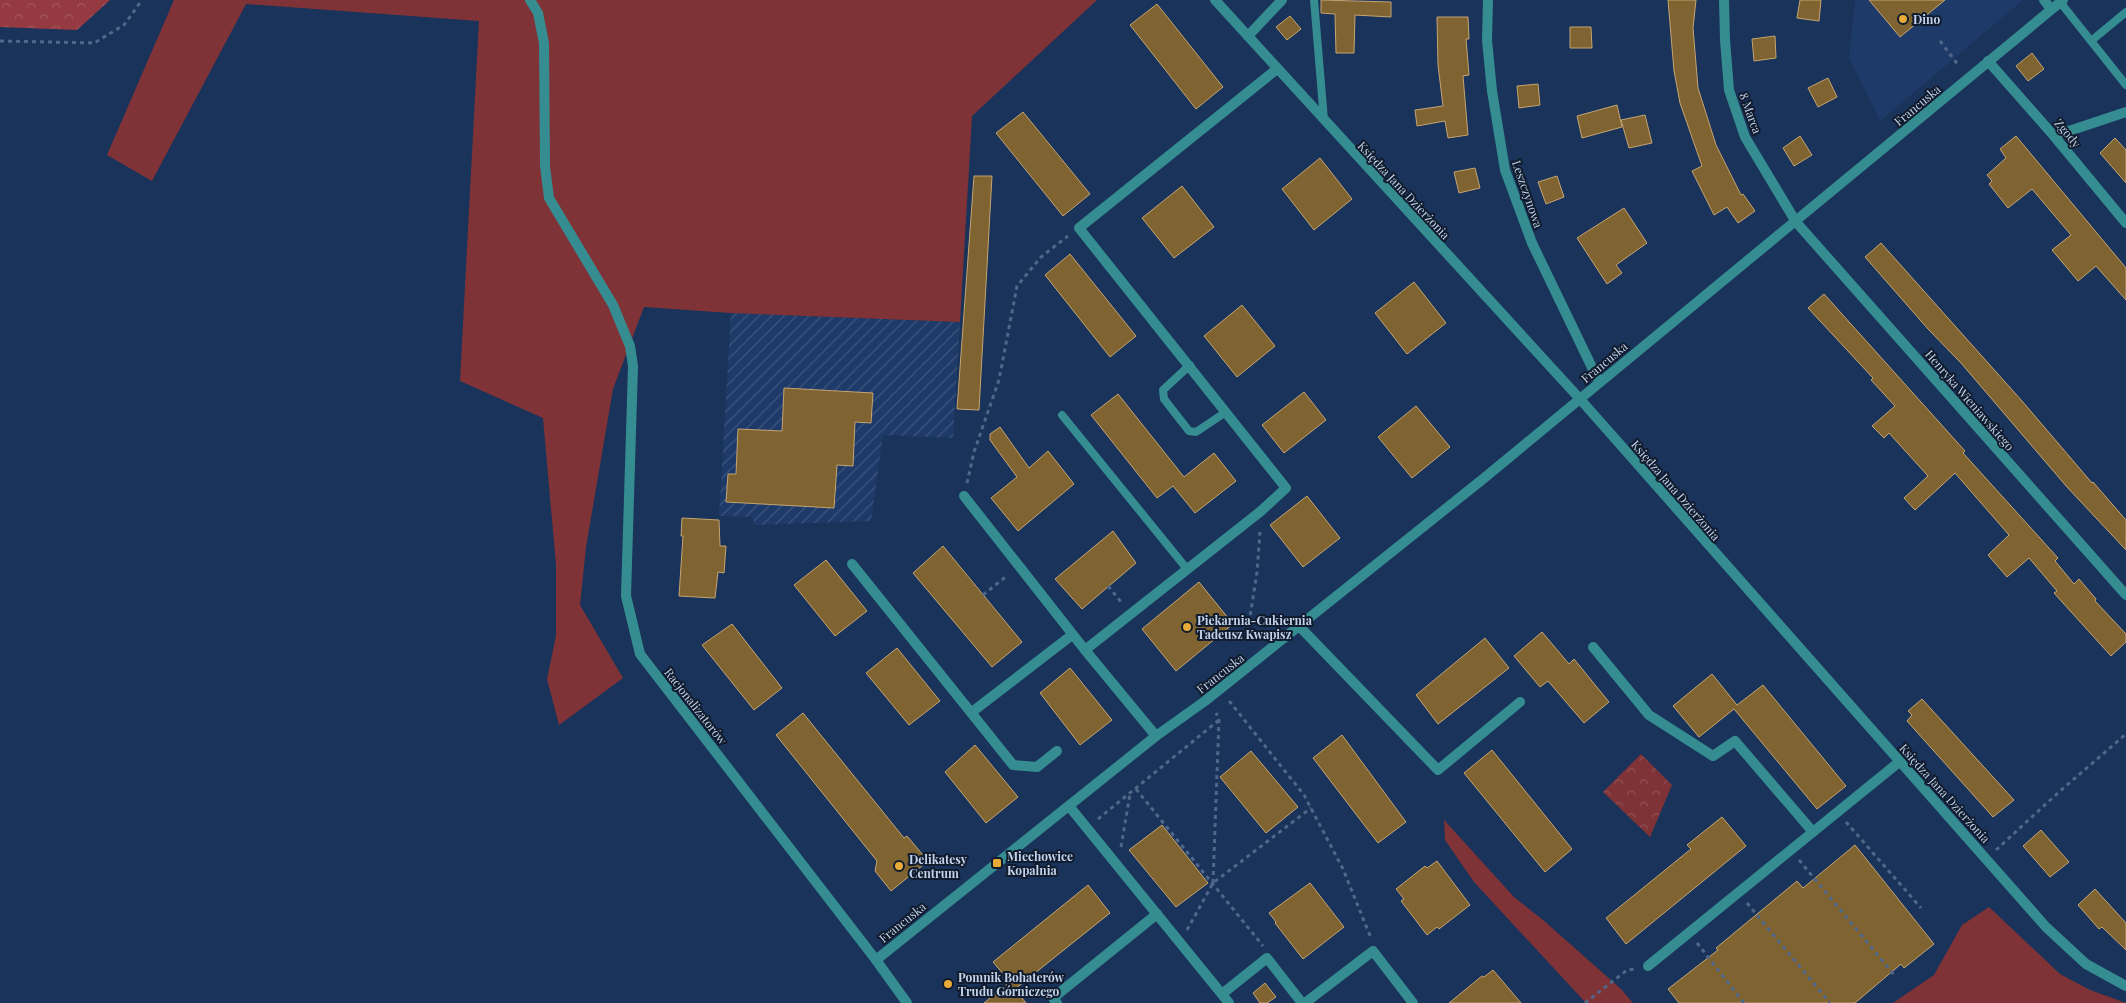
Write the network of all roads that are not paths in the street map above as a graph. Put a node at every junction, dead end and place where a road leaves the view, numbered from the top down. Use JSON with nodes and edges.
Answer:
{"nodes":[{"id":1,"x":530,"y":0,"type":"edge"},
{"id":2,"x":1215,"y":0,"type":"edge"},
{"id":3,"x":1282,"y":0,"type":"edge"},
{"id":4,"x":1314,"y":0,"type":"edge"},
{"id":5,"x":1488,"y":0,"type":"edge"},
{"id":6,"x":1724,"y":0,"type":"edge"},
{"id":7,"x":2044,"y":0,"type":"edge"},
{"id":8,"x":2061,"y":1,"type":"edge"},
{"id":9,"x":2051,"y":9,"type":"junction"},
{"id":10,"x":2126,"y":12,"type":"edge"},
{"id":11,"x":1248,"y":36,"type":"junction"},
{"id":12,"x":2091,"y":41,"type":"junction"},
{"id":13,"x":1988,"y":61,"type":"junction"},
{"id":14,"x":1276,"y":69,"type":"junction"},
{"id":15,"x":2126,"y":85,"type":"edge"},
{"id":16,"x":2126,"y":112,"type":"edge"},
{"id":17,"x":1324,"y":121,"type":"junction"},
{"id":18,"x":2054,"y":136,"type":"junction"},
{"id":19,"x":1796,"y":222,"type":"junction"},
{"id":20,"x":2126,"y":223,"type":"edge"},
{"id":21,"x":1190,"y":365,"type":"junction"},
{"id":22,"x":1599,"y":382,"type":"junction"},
{"id":23,"x":1580,"y":399,"type":"junction"},
{"id":24,"x":1226,"y":412,"type":"junction"},
{"id":25,"x":1062,"y":416,"type":"dead end"},
{"id":26,"x":964,"y":496,"type":"road end"},
{"id":27,"x":852,"y":564,"type":"dead end"},
{"id":28,"x":1187,"y":569,"type":"junction"},
{"id":29,"x":2126,"y":595,"type":"edge"},
{"id":30,"x":1299,"y":626,"type":"junction"},
{"id":31,"x":1072,"y":635,"type":"junction"},
{"id":32,"x":1593,"y":647,"type":"dead end"},
{"id":33,"x":1085,"y":650,"type":"junction"},
{"id":34,"x":1520,"y":702,"type":"dead end"},
{"id":35,"x":972,"y":712,"type":"junction"},
{"id":36,"x":1156,"y":736,"type":"junction"},
{"id":37,"x":1057,"y":751,"type":"dead end"},
{"id":38,"x":1899,"y":762,"type":"junction"},
{"id":39,"x":1069,"y":806,"type":"junction"},
{"id":40,"x":1813,"y":832,"type":"junction"},
{"id":41,"x":1157,"y":914,"type":"junction"},
{"id":42,"x":876,"y":960,"type":"junction"},
{"id":43,"x":1648,"y":966,"type":"road end"},
{"id":44,"x":2126,"y":986,"type":"edge"},
{"id":45,"x":1222,"y":994,"type":"junction"},
{"id":46,"x":907,"y":1003,"type":"edge"},
{"id":47,"x":1057,"y":1003,"type":"edge"},
{"id":48,"x":1229,"y":1003,"type":"edge"},
{"id":49,"x":1304,"y":1003,"type":"edge"},
{"id":50,"x":1413,"y":1003,"type":"edge"}],
"edges":[{"from":1,"to":42,"type":"street","name":"Racjonalizatorów"},
{"from":2,"to":11,"type":"street","name":"Księdza Jana Dzierżonia"},
{"from":3,"to":11,"type":"street"},
{"from":4,"to":17,"type":"lane"},
{"from":5,"to":22,"type":"street","name":"Leszczynowa"},
{"from":6,"to":19,"type":"street","name":"8 Marca"},
{"from":7,"to":9,"type":"street"},
{"from":8,"to":9,"type":"street","name":"Francuska"},
{"from":8,"to":12,"type":"lane"},
{"from":9,"to":13,"type":"street","name":"Francuska"},
{"from":10,"to":12,"type":"lane"},
{"from":11,"to":14,"type":"street","name":"Księdza Jana Dzierżonia"},
{"from":12,"to":15,"type":"lane"},
{"from":13,"to":18,"type":"street","name":"Zgody"},
{"from":13,"to":19,"type":"street","name":"Francuska"},
{"from":14,"to":17,"type":"street","name":"Księdza Jana Dzierżonia"},
{"from":14,"to":21,"type":"street"},
{"from":16,"to":18,"type":"street"},
{"from":17,"to":23,"type":"street","name":"Księdza Jana Dzierżonia"},
{"from":18,"to":20,"type":"street","name":"Zgody"},
{"from":19,"to":22,"type":"street","name":"Francuska"},
{"from":19,"to":29,"type":"street","name":"Henryka Wieniawskiego"},
{"from":21,"to":24,"type":"street"},
{"from":21,"to":24,"type":"lane"},
{"from":22,"to":23,"type":"street","name":"Francuska"},
{"from":23,"to":30,"type":"street","name":"Francuska"},
{"from":23,"to":38,"type":"street","name":"Księdza Jana Dzierżonia"},
{"from":24,"to":28,"type":"street"},
{"from":25,"to":28,"type":"lane"},
{"from":26,"to":31,"type":"street"},
{"from":27,"to":35,"type":"street"},
{"from":28,"to":33,"type":"street"},
{"from":30,"to":34,"type":"street"},
{"from":30,"to":36,"type":"street","name":"Francuska"},
{"from":31,"to":33,"type":"street"},
{"from":31,"to":35,"type":"street"},
{"from":32,"to":40,"type":"street"},
{"from":33,"to":36,"type":"street"},
{"from":35,"to":37,"type":"street"},
{"from":36,"to":39,"type":"street","name":"Francuska"},
{"from":38,"to":40,"type":"street"},
{"from":38,"to":44,"type":"street","name":"Księdza Jana Dzierżonia"},
{"from":39,"to":41,"type":"street"},
{"from":39,"to":42,"type":"street","name":"Francuska"},
{"from":40,"to":43,"type":"street"},
{"from":41,"to":45,"type":"street"},
{"from":41,"to":47,"type":"street"},
{"from":42,"to":46,"type":"street","name":"Racjonalizatorów"},
{"from":45,"to":48,"type":"street"},
{"from":45,"to":49,"type":"street"},
{"from":49,"to":50,"type":"street"}]}
